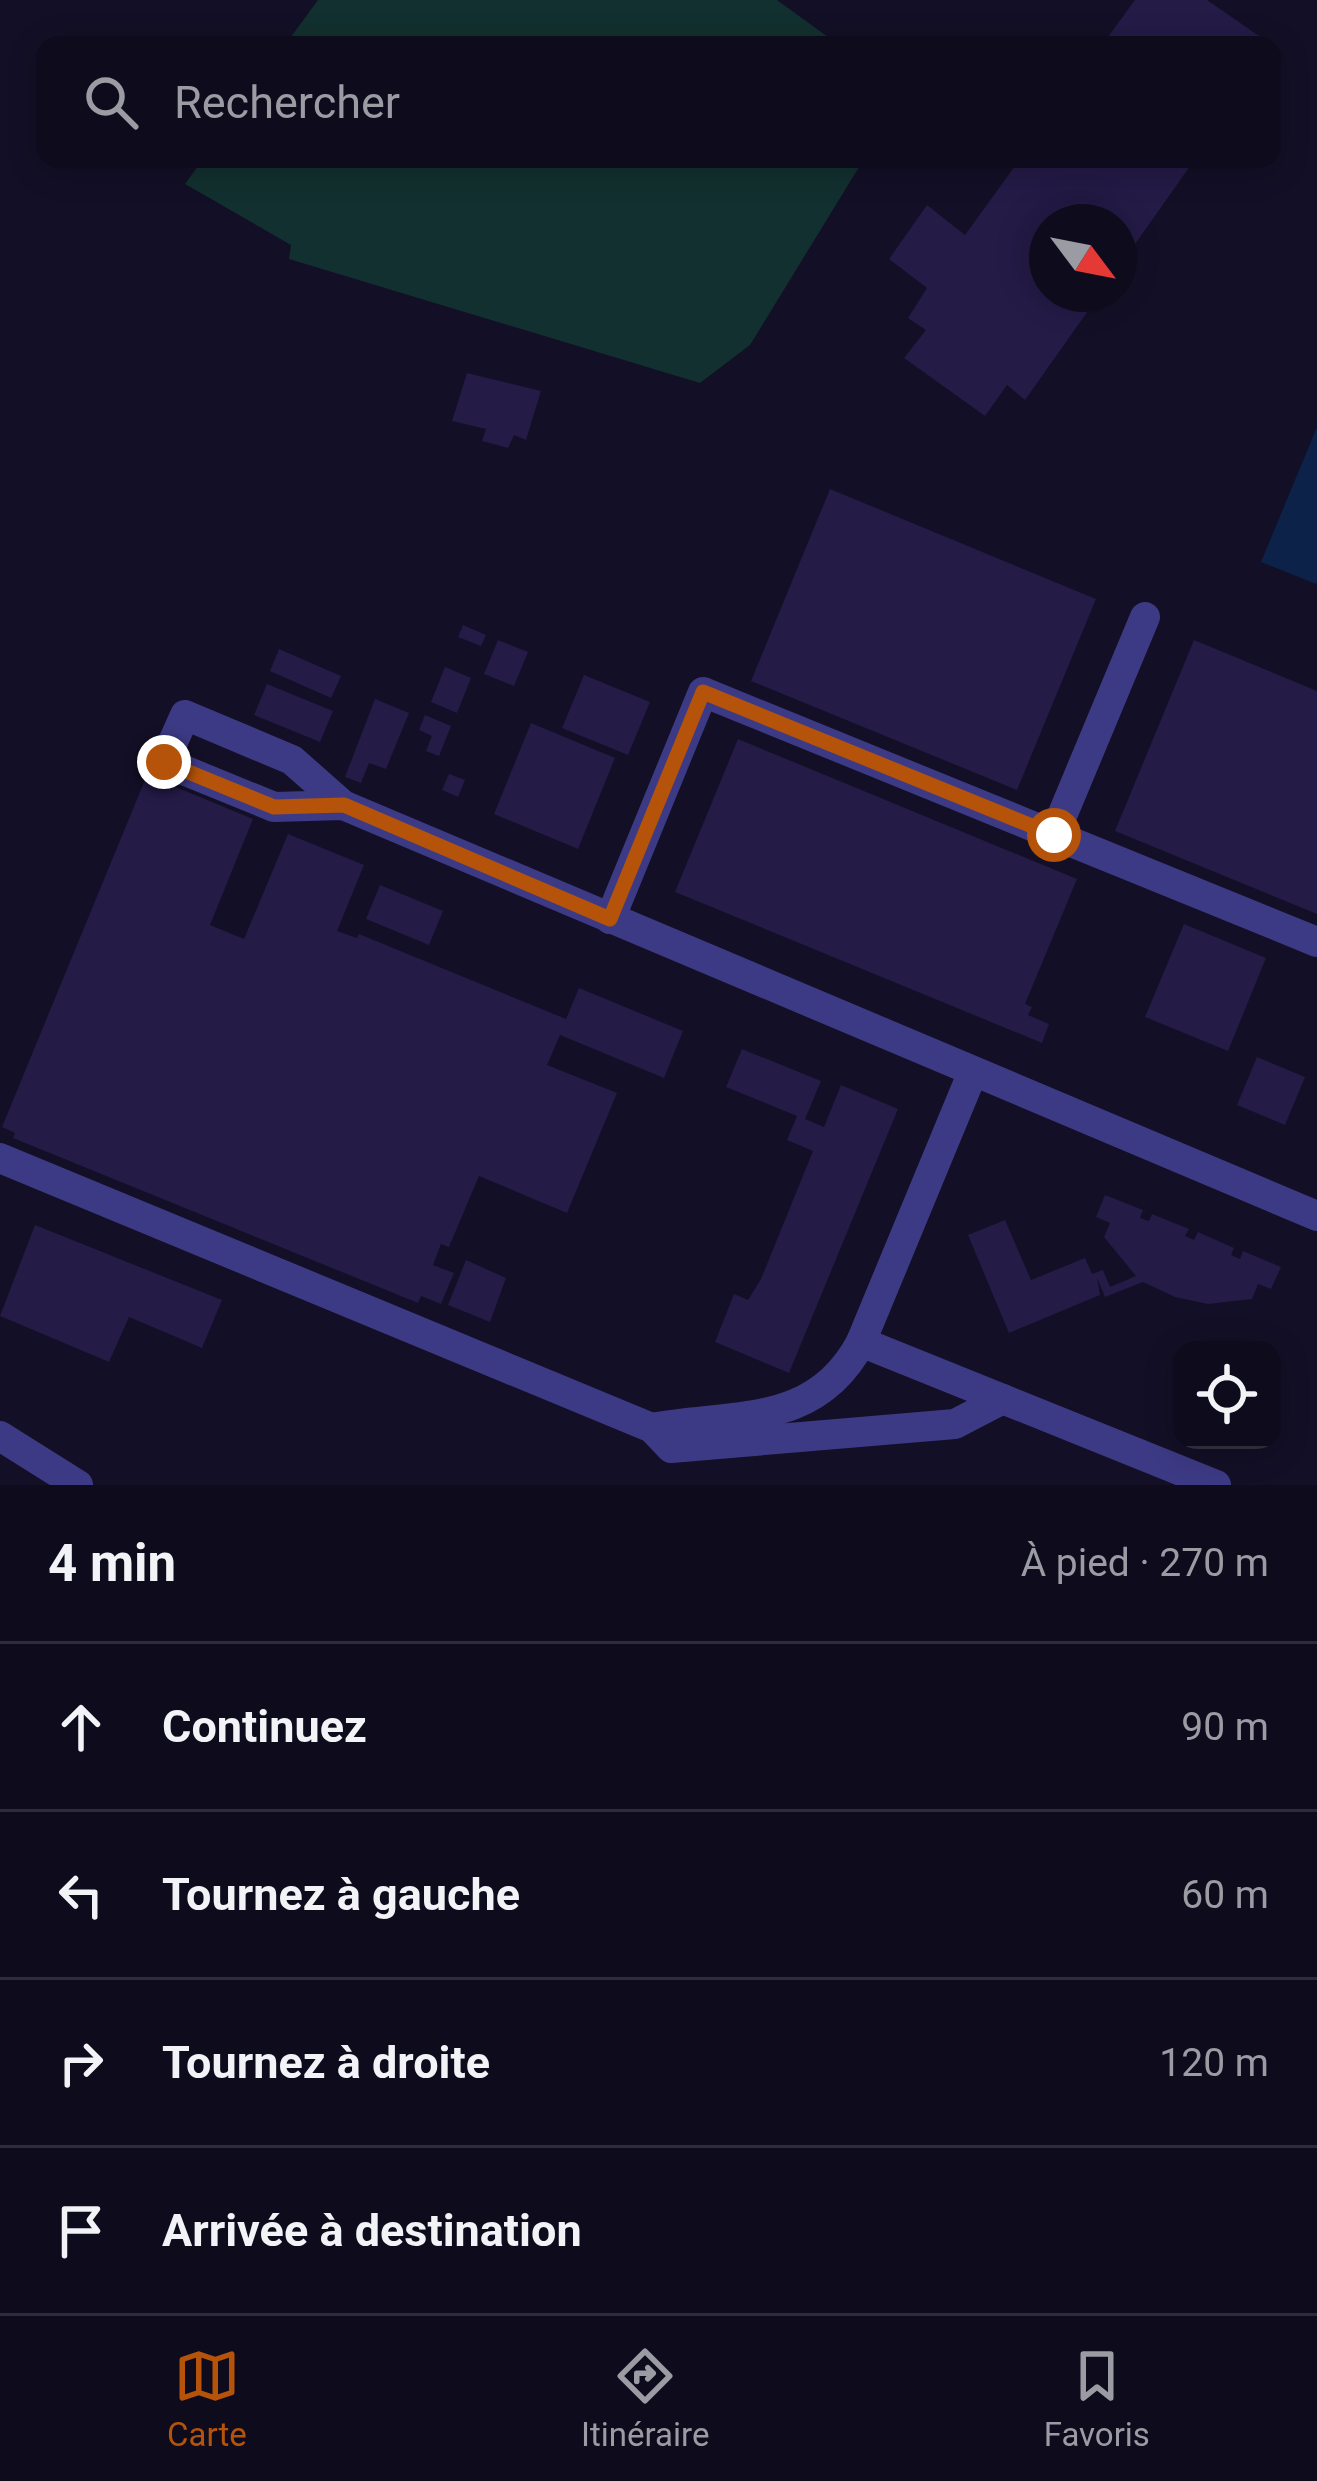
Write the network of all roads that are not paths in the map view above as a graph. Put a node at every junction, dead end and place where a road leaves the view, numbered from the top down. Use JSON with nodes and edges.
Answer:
{"nodes":[{"id":1,"x":1145,"y":617,"type":"dead end"},
{"id":2,"x":344,"y":805,"type":"junction"},
{"id":3,"x":1054,"y":835,"type":"junction"},
{"id":4,"x":610,"y":919,"type":"junction"},
{"id":5,"x":1317,"y":942,"type":"edge"},
{"id":6,"x":972,"y":1074,"type":"junction"},
{"id":7,"x":0,"y":1158,"type":"edge"},
{"id":8,"x":1317,"y":1216,"type":"edge"},
{"id":9,"x":860,"y":1342,"type":"junction"},
{"id":10,"x":1003,"y":1399,"type":"junction"},
{"id":11,"x":652,"y":1428,"type":"junction"},
{"id":12,"x":0,"y":1436,"type":"edge"},
{"id":13,"x":78,"y":1485,"type":"edge"},
{"id":14,"x":1216,"y":1485,"type":"edge"}],
"edges":[{"from":1,"to":3,"type":"street"},
{"from":2,"to":2,"type":"street"},
{"from":2,"to":4,"type":"street"},
{"from":3,"to":4,"type":"street"},
{"from":3,"to":5,"type":"street"},
{"from":4,"to":6,"type":"street"},
{"from":6,"to":8,"type":"street"},
{"from":6,"to":9,"type":"street"},
{"from":7,"to":11,"type":"street"},
{"from":9,"to":10,"type":"street"},
{"from":9,"to":11,"type":"street"},
{"from":10,"to":11,"type":"street"},
{"from":10,"to":14,"type":"street"},
{"from":12,"to":13,"type":"street"}]}
